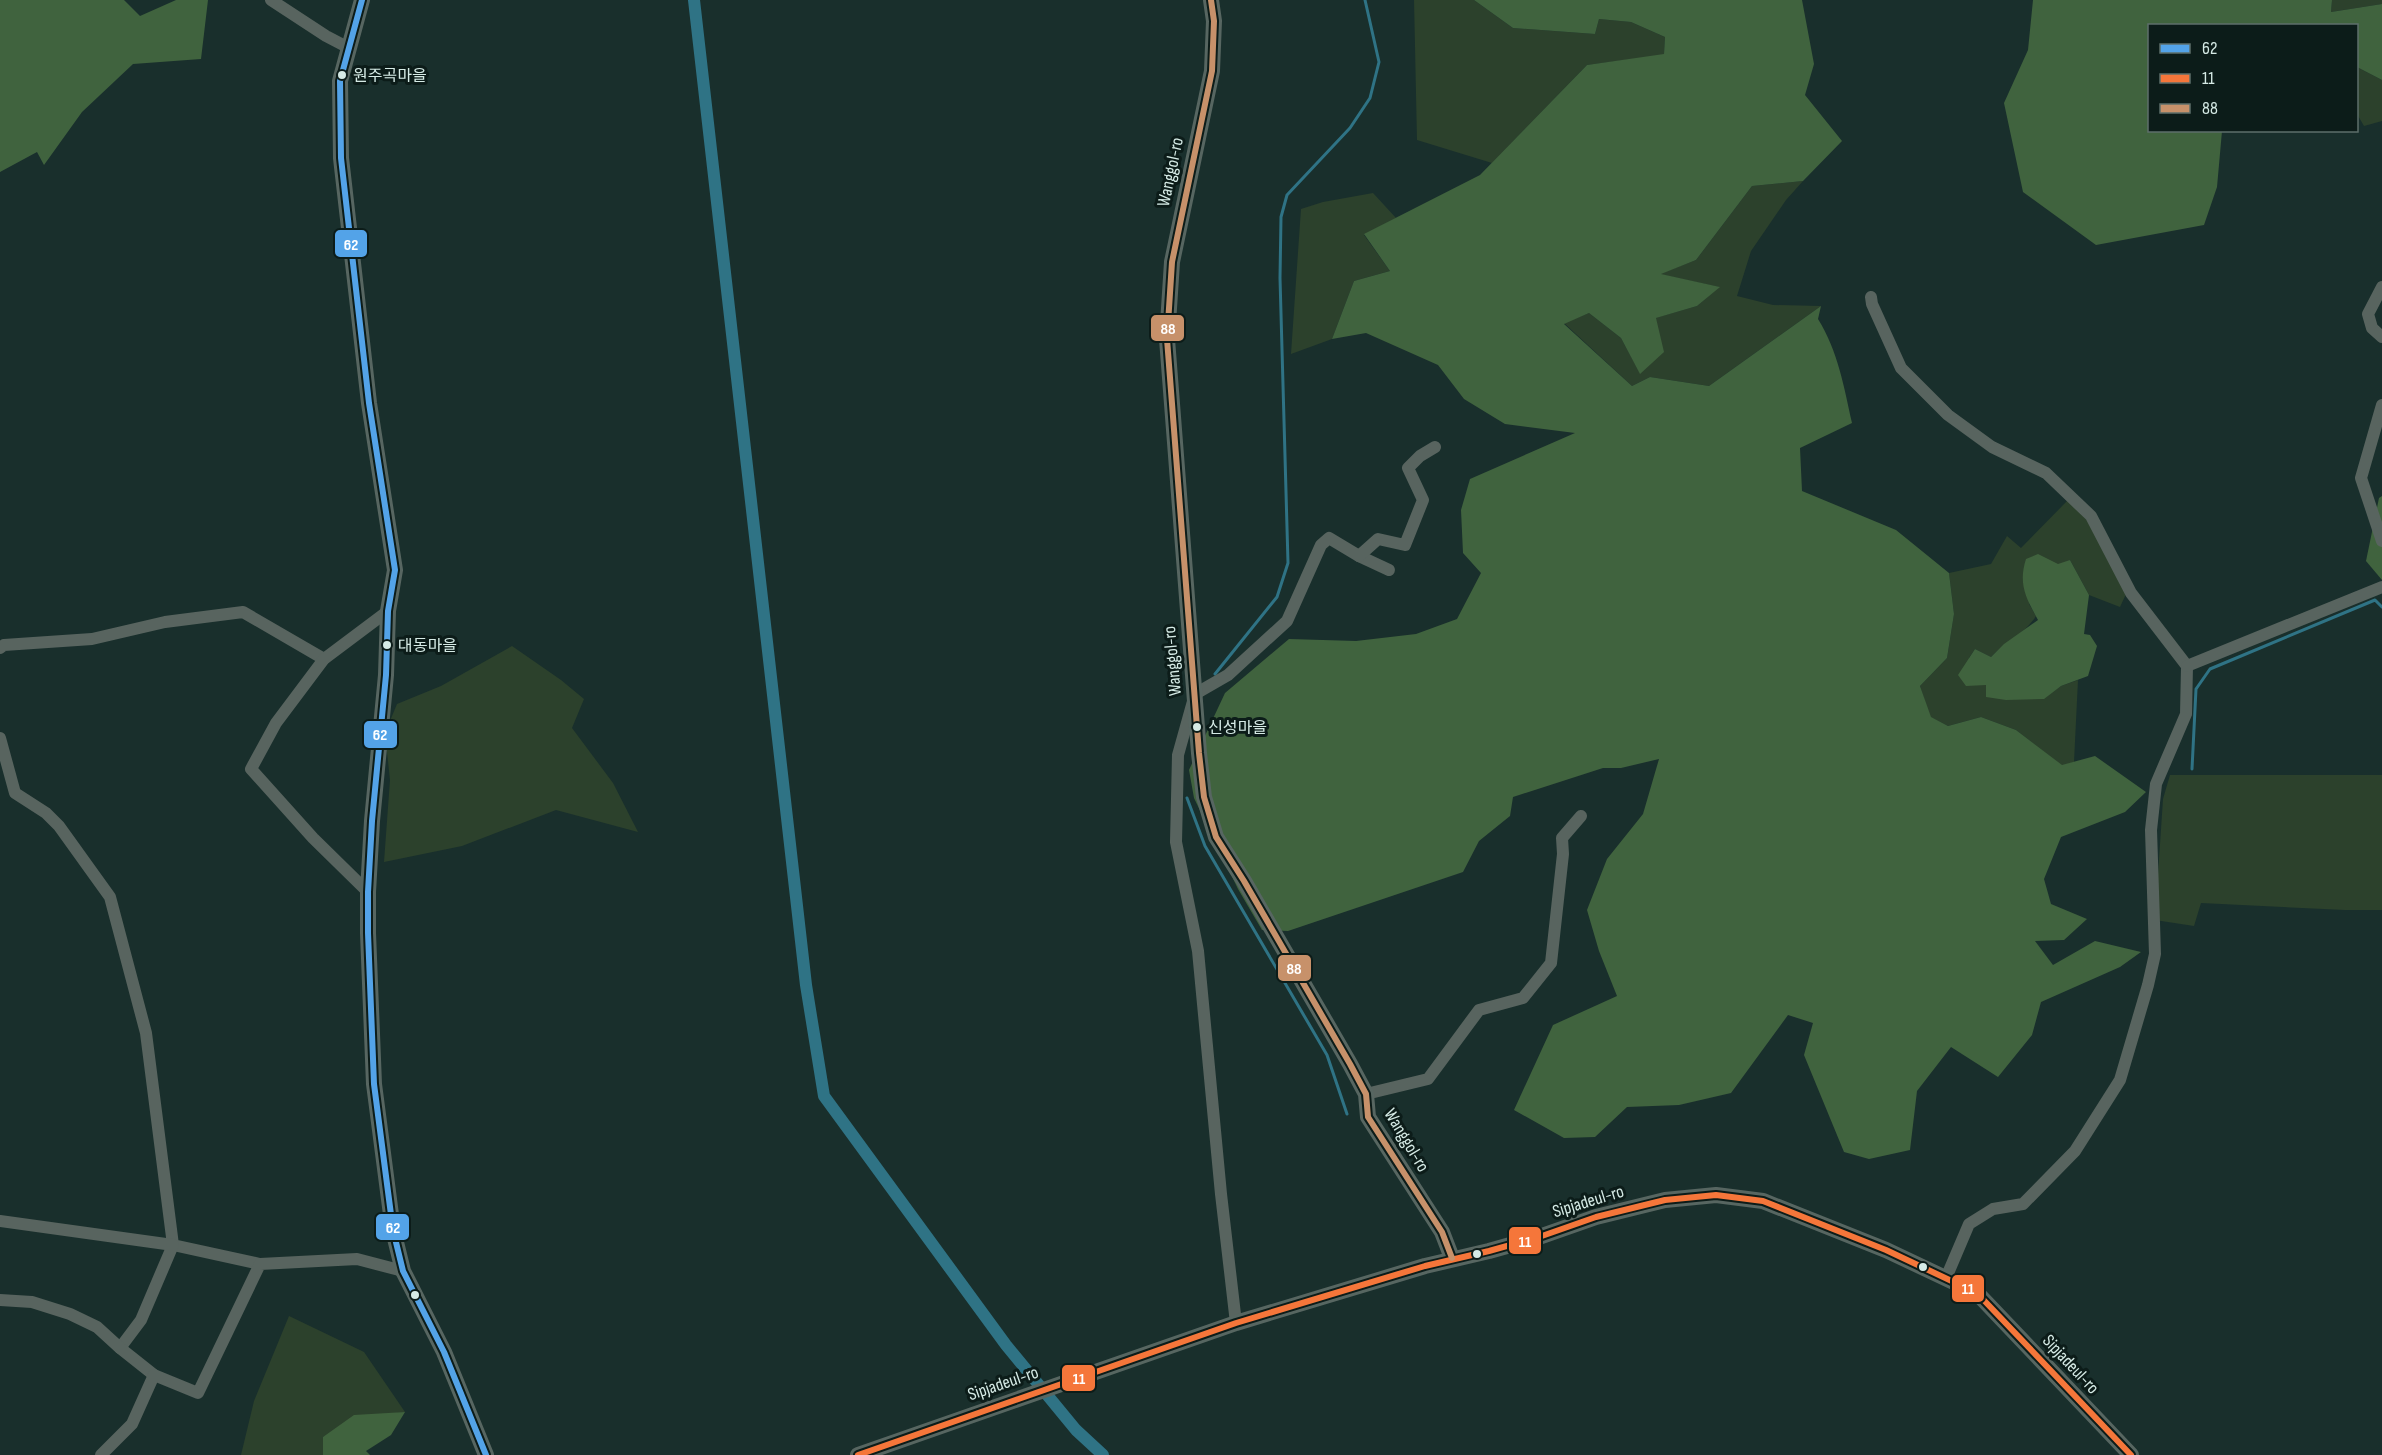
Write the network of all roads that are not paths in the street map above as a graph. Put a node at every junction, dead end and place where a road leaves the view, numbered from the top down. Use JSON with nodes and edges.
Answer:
{"nodes":[{"id":1,"x":271,"y":0,"type":"edge"},
{"id":2,"x":362,"y":0,"type":"edge"},
{"id":3,"x":1211,"y":0,"type":"edge"},
{"id":4,"x":349,"y":48,"type":"junction"},
{"id":5,"x":2382,"y":287,"type":"edge"},
{"id":6,"x":1871,"y":297,"type":"dead end"},
{"id":7,"x":2382,"y":337,"type":"edge"},
{"id":8,"x":2382,"y":405,"type":"edge"},
{"id":9,"x":1435,"y":447,"type":"dead end"},
{"id":10,"x":2382,"y":541,"type":"edge"},
{"id":11,"x":1359,"y":556,"type":"junction"},
{"id":12,"x":1389,"y":570,"type":"dead end"},
{"id":13,"x":2382,"y":587,"type":"edge"},
{"id":14,"x":388,"y":611,"type":"junction"},
{"id":15,"x":1,"y":646,"type":"edge"},
{"id":16,"x":324,"y":659,"type":"junction"},
{"id":17,"x":2187,"y":666,"type":"junction"},
{"id":18,"x":1195,"y":694,"type":"junction"},
{"id":19,"x":0,"y":738,"type":"edge"},
{"id":20,"x":1581,"y":816,"type":"dead end"},
{"id":21,"x":368,"y":892,"type":"junction"},
{"id":22,"x":1366,"y":1094,"type":"junction"},
{"id":23,"x":0,"y":1221,"type":"edge"},
{"id":24,"x":173,"y":1245,"type":"junction"},
{"id":25,"x":1452,"y":1258,"type":"junction"},
{"id":26,"x":260,"y":1264,"type":"junction"},
{"id":27,"x":403,"y":1271,"type":"junction"},
{"id":28,"x":1946,"y":1278,"type":"junction"},
{"id":29,"x":0,"y":1300,"type":"edge"},
{"id":30,"x":1236,"y":1323,"type":"junction"},
{"id":31,"x":120,"y":1348,"type":"junction"},
{"id":32,"x":154,"y":1375,"type":"junction"},
{"id":33,"x":101,"y":1455,"type":"edge"},
{"id":34,"x":486,"y":1455,"type":"edge"},
{"id":35,"x":858,"y":1455,"type":"edge"},
{"id":36,"x":2130,"y":1455,"type":"edge"}],
"edges":[{"from":1,"to":4,"type":"street"},
{"from":2,"to":4,"type":"street"},
{"from":3,"to":18,"type":"street","name":"Wanggol-ro"},
{"from":4,"to":14,"type":"street"},
{"from":5,"to":7,"type":"street"},
{"from":6,"to":17,"type":"street"},
{"from":8,"to":10,"type":"street"},
{"from":9,"to":11,"type":"street"},
{"from":11,"to":12,"type":"street"},
{"from":11,"to":18,"type":"street"},
{"from":13,"to":17,"type":"street"},
{"from":14,"to":16,"type":"street"},
{"from":14,"to":21,"type":"street"},
{"from":15,"to":16,"type":"street"},
{"from":16,"to":21,"type":"street"},
{"from":17,"to":28,"type":"street"},
{"from":18,"to":22,"type":"street","name":"Wanggol-ro"},
{"from":18,"to":30,"type":"street"},
{"from":19,"to":24,"type":"street"},
{"from":20,"to":22,"type":"street"},
{"from":21,"to":27,"type":"street"},
{"from":22,"to":25,"type":"street","name":"Wanggol-ro"},
{"from":23,"to":24,"type":"street"},
{"from":24,"to":26,"type":"street"},
{"from":24,"to":31,"type":"street"},
{"from":25,"to":28,"type":"street","name":"Sipjadeul-ro"},
{"from":25,"to":30,"type":"street","name":"Sipjadeul-ro"},
{"from":26,"to":27,"type":"street"},
{"from":26,"to":32,"type":"street"},
{"from":27,"to":34,"type":"street"},
{"from":28,"to":36,"type":"street","name":"Sipjadeul-ro"},
{"from":29,"to":31,"type":"street"},
{"from":30,"to":35,"type":"street","name":"Sipjadeul-ro"},
{"from":31,"to":32,"type":"street"},
{"from":32,"to":33,"type":"street"}]}
